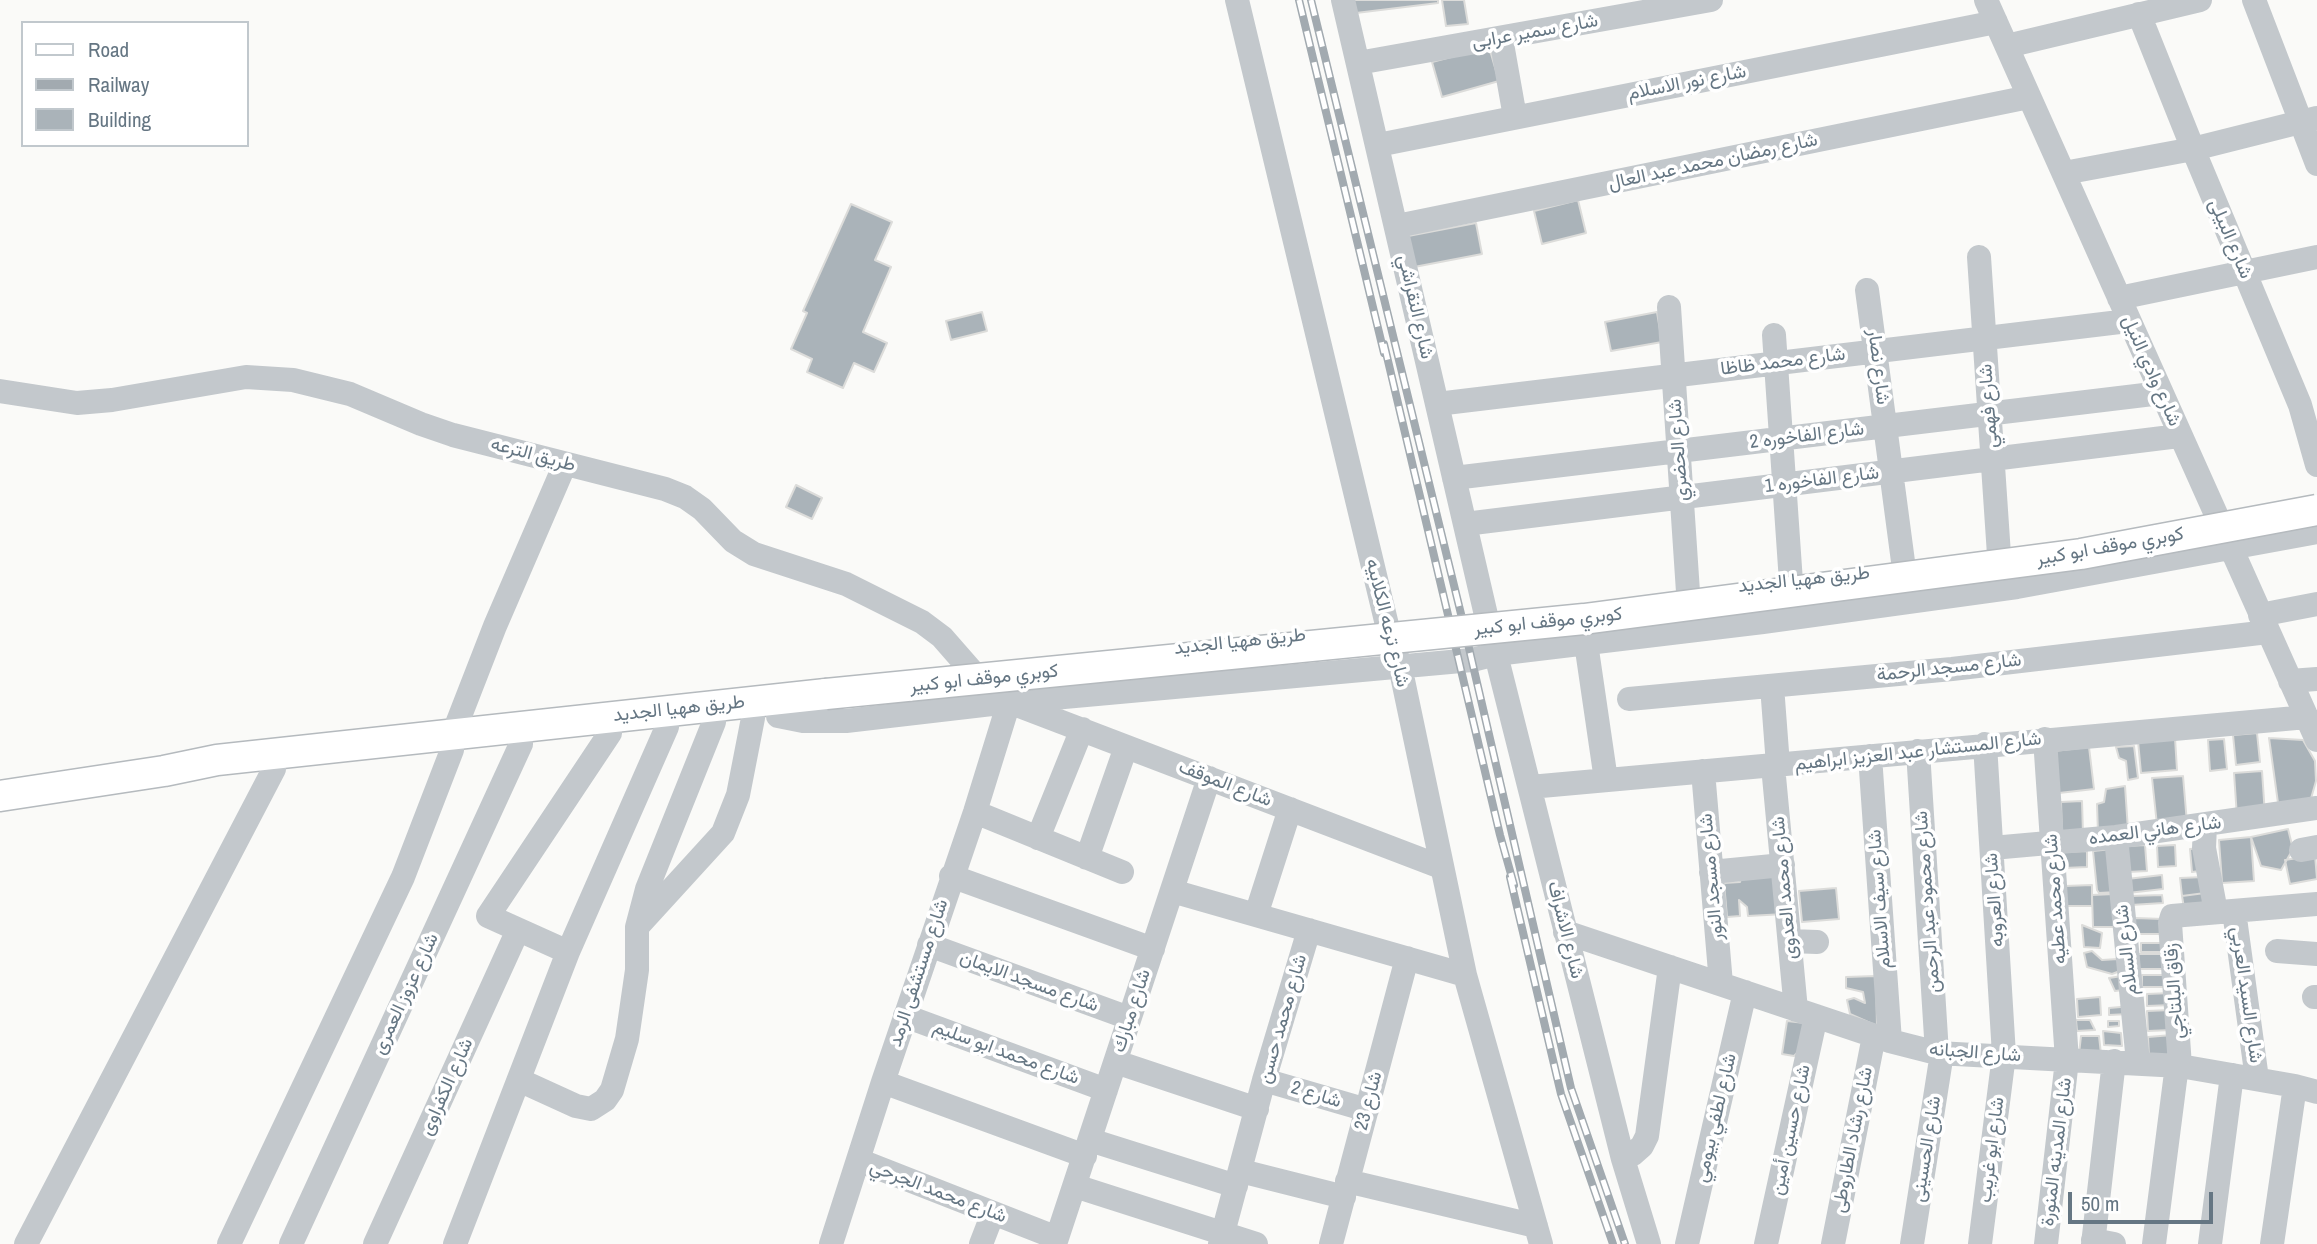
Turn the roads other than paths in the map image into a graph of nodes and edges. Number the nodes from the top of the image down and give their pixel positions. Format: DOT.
graph roads {
  1 [pos="1237,0"];
  2 [pos="1343,0"];
  3 [pos="1711,0"];
  4 [pos="2200,0"];
  5 [pos="2254,0"];
  6 [pos="1991,11"];
  7 [pos="2139,14"];
  8 [pos="1502,38"];
  9 [pos="2007,46"];
  10 [pos="1358,63"];
  11 [pos="2029,97"];
  12 [pos="1515,117"];
  13 [pos="2309,120"];
  14 [pos="1378,145"];
  15 [pos="2193,149"];
  16 [pos="2317,164"];
  17 [pos="2064,173"];
  18 [pos="1397,226"];
  19 [pos="1979,257"];
  20 [pos="2317,257"];
  21 [pos="2244,272"];
  22 [pos="1867,290"];
  23 [pos="1670,307"];
  24 [pos="2124,309"];
  25 [pos="1774,335"];
  26 [pos="1985,338"];
  27 [pos="1876,351"];
  28 [pos="1776,363"];
  29 [pos="1674,375"];
  30 [pos="0,391"];
  31 [pos="2161,393"];
  32 [pos="1437,404"];
  33 [pos="1990,414"];
  34 [pos="1885,426"];
  35 [pos="2179,436"];
  36 [pos="1781,439"];
  37 [pos="1679,451"];
  38 [pos="1993,459"];
  39 [pos="565,464"];
  40 [pos="2317,465"];
  41 [pos="1891,471"];
  42 [pos="1454,478"];
  43 [pos="1784,484"];
  44 [pos="1682,497"];
  45 [pos="2317,503"];
  46 [pos="2317,510"];
  47 [pos="2219,522"];
  48 [pos="1465,524"];
  49 [pos="2317,525"];
  50 [pos="2317,532"];
  51 [pos="2231,549"];
  52 [pos="1999,555"];
  53 [pos="1904,569"];
  54 [pos="1791,582"];
  55 [pos="1688,592"];
  56 [pos="2317,604"];
  57 [pos="1486,615"];
  58 [pos="2264,623"];
  59 [pos="1387,625"];
  60 [pos="1586,643"];
  61 [pos="1496,654"];
  62 [pos="967,666"];
  63 [pos="1400,666"];
  64 [pos="2317,678"];
  65 [pos="2290,681"];
  66 [pos="1772,686"];
  67 [pos="1629,699"];
  68 [pos="827,702"];
  69 [pos="1009,702"];
  70 [pos="769,711"];
  71 [pos="2307,717"];
  72 [pos="714,722"];
  73 [pos="667,727"];
  74 [pos="1082,729"];
  75 [pos="610,733"];
  76 [pos="2045,739"];
  77 [pos="2317,740"];
  78 [pos="453,742"];
  79 [pos="521,744"];
  80 [pos="1985,744"];
  81 [pos="1126,747"];
  82 [pos="1918,751"];
  83 [pos="1870,756"];
  84 [pos="1776,766"];
  85 [pos="274,769"];
  86 [pos="164,771"];
  87 [pos="1703,771"];
  88 [pos="1209,778"];
  89 [pos="1606,780"];
  90 [pos="1530,787"];
  91 [pos="0,796"];
  92 [pos="2317,808"];
  93 [pos="1290,809"];
  94 [pos="975,812"];
  95 [pos="2206,826"];
  96 [pos="1038,838"];
  97 [pos="2116,838"];
  98 [pos="2052,844"];
  99 [pos="1992,848"];
  100 [pos="1087,858"];
  101 [pos="1783,865"];
  102 [pos="1441,867"];
  103 [pos="1122,872"];
  104 [pos="1711,872"];
  105 [pos="951,876"];
  106 [pos="1172,891"];
  107 [pos="2317,904"];
  108 [pos="2225,911"];
  109 [pos="1256,915"];
  110 [pos="637,928"];
  111 [pos="518,930"];
  112 [pos="1309,930"];
  113 [pos="1565,932"];
  114 [pos="1790,941"];
  115 [pos="1817,942"];
  116 [pos="929,945"];
  117 [pos="1153,949"];
  118 [pos="2277,951"];
  119 [pos="568,953"];
  120 [pos="2317,954"];
  121 [pos="1407,958"];
  122 [pos="1670,967"];
  123 [pos="1465,975"];
  124 [pos="1721,984"];
  125 [pos="1745,992"];
  126 [pos="1806,1013"];
  127 [pos="905,1016"];
  128 [pos="1129,1018"];
  129 [pos="1882,1039"];
  130 [pos="1940,1053"];
  131 [pos="2004,1055"];
  132 [pos="2067,1060"];
  133 [pos="2126,1061"];
  134 [pos="1116,1062"];
  135 [pos="2178,1065"];
  136 [pos="2232,1075"];
  137 [pos="2257,1079"];
  138 [pos="519,1080"];
  139 [pos="1264,1080"];
  140 [pos="883,1083"];
  141 [pos="2306,1089"];
  142 [pos="1107,1090"];
  143 [pos="1257,1109"];
  144 [pos="1367,1110"];
  145 [pos="1088,1148"];
  146 [pos="1623,1159"];
  147 [pos="858,1160"];
  148 [pos="1239,1178"];
  149 [pos="1075,1186"];
  150 [pos="1345,1189"];
  151 [pos="993,1213"];
  152 [pos="1539,1235"];
  153 [pos="1221,1239"];
  154 [pos="1056,1241"];
  155 [pos="2100,1243"];
  156 [pos="26,1244"];
  157 [pos="229,1244"];
  158 [pos="291,1244"];
  159 [pos="375,1244"];
  160 [pos="455,1244"];
  161 [pos="831,1244"];
  162 [pos="981,1244"];
  163 [pos="1256,1244"];
  164 [pos="1331,1244"];
  165 [pos="1649,1244"];
  166 [pos="1687,1244"];
  167 [pos="1766,1244"];
  168 [pos="1833,1244"];
  169 [pos="1912,1244"];
  170 [pos="1980,1244"];
  171 [pos="2046,1244"];
  172 [pos="2154,1244"];
  173 [pos="2210,1244"];
  174 [pos="2273,1244"];
  1 -- 59 [label="street, شارع ترعه الكلابيه"];
  2 -- 10 [label="street, شارع النقراشي"];
  3 -- 8 [label="street, شارع سمير عرابى"];
  4 -- 7 [label="street"];
  5 -- 13 [label="street"];
  6 -- 9 [label="street, شارع وادي النيل"];
  6 -- 12 [label="street, شارع نور الاسلام"];
  7 -- 9 [label="street"];
  7 -- 15 [label="street, شارع البيلى"];
  8 -- 10 [label="street, شارع سمير عرابى"];
  8 -- 12 [label="street"];
  9 -- 11 [label="street, شارع وادي النيل"];
  10 -- 14 [label="street, شارع النقراشي"];
  11 -- 17 [label="street, شارع وادي النيل"];
  11 -- 18 [label="street, شارع رمضان محمد عبد العال"];
  12 -- 14 [label="street, شارع نور الاسلام"];
  13 -- 15 [label="street"];
  13 -- 16 [label="street"];
  14 -- 18 [label="street, شارع النقراشي"];
  15 -- 17 [label="street"];
  15 -- 21 [label="street, شارع البيلى"];
  17 -- 24 [label="street, شارع وادي النيل"];
  18 -- 32 [label="street, شارع النقراشي"];
  19 -- 26 [label="street, شارع فهمي"];
  20 -- 21 [label="street, شارع محمد ظاظا"];
  21 -- 24 [label="street, شارع محمد ظاظا"];
  21 -- 40 [label="street, شارع البيلى"];
  22 -- 27 [label="street, شارع نصار"];
  23 -- 29 [label="street, شارع الحضري"];
  24 -- 26 [label="street, شارع محمد ظاظا"];
  24 -- 31 [label="street, شارع وادي النيل"];
  25 -- 28 [label="street"];
  26 -- 27 [label="street, شارع محمد ظاظا"];
  26 -- 33 [label="street, شارع فهمي"];
  27 -- 28 [label="street, شارع محمد ظاظا"];
  27 -- 34 [label="street, شارع نصار"];
  28 -- 29 [label="street, شارع محمد ظاظا"];
  28 -- 36 [label="street"];
  29 -- 32 [label="street, شارع محمد ظاظا"];
  29 -- 37 [label="street, شارع الحضري"];
  30 -- 39 [label="street, طريق الترعه"];
  31 -- 33 [label="street, شارع الفاخوره 2"];
  31 -- 35 [label="street, شارع وادي النيل"];
  32 -- 42 [label="street, شارع النقراشي"];
  33 -- 34 [label="street, شارع الفاخوره 2"];
  33 -- 38 [label="street, شارع فهمي"];
  34 -- 36 [label="street, شارع الفاخوره 2"];
  34 -- 41 [label="street, شارع نصار"];
  35 -- 38 [label="street, شارع الفاخوره 1"];
  35 -- 47 [label="street, شارع وادي النيل"];
  36 -- 37 [label="street, شارع الفاخوره 2"];
  36 -- 43 [label="street"];
  37 -- 42 [label="street, شارع الفاخوره 2"];
  37 -- 44 [label="street, شارع الحضري"];
  38 -- 41 [label="street, شارع الفاخوره 1"];
  38 -- 52 [label="street, شارع فهمي"];
  39 -- 62 [label="street, طريق الترعه"];
  39 -- 78 [label="street"];
  41 -- 43 [label="street, شارع الفاخوره 1"];
  41 -- 53 [label="street, شارع نصار"];
  42 -- 48 [label="street, شارع النقراشي"];
  43 -- 44 [label="street, شارع الفاخوره 1"];
  43 -- 54 [label="street"];
  44 -- 48 [label="street, شارع الفاخوره 1"];
  44 -- 55 [label="street, شارع الحضري"];
  45 -- 47 [label="street, طريق ههيا الجديد"];
  46 -- 68 [label="main road, كوبري موقف ابو كبير, bridge"];
  47 -- 51 [label="street, شارع وادي النيل"];
  47 -- 52 [label="street, طريق ههيا الجديد"];
  48 -- 57 [label="street, شارع النقراشي"];
  49 -- 68 [label="main road, كوبري موقف ابو كبير"];
  50 -- 51 [label="street, طريق ههيا الجديد"];
  51 -- 58 [label="street, شارع وادي النيل"];
  51 -- 60 [label="street, طريق ههيا الجديد"];
  52 -- 53 [label="street, طريق ههيا الجديد"];
  53 -- 54 [label="street, طريق ههيا الجديد"];
  54 -- 55 [label="street, طريق ههيا الجديد"];
  55 -- 57 [label="street, طريق ههيا الجديد"];
  56 -- 58 [label="street, شارع مسجد الرحمة"];
  57 -- 59 [label="street, طريق ههيا الجديد"];
  57 -- 61 [label="street, شارع الاشراف"];
  58 -- 65 [label="street, شارع وادي النيل"];
  58 -- 66 [label="street, شارع مسجد الرحمة"];
  59 -- 62 [label="street, طريق ههيا الجديد"];
  59 -- 63 [label="street, شارع ترعه الكلابيه"];
  60 -- 61 [label="street, طريق ههيا الجديد"];
  60 -- 89 [label="street"];
  61 -- 63 [label="street, طريق ههيا الجديد"];
  61 -- 90 [label="street, شارع الاشراف"];
  62 -- 69 [label="street, طريق الترعه"];
  62 -- 70 [label="street, طريق ههيا الجديد"];
  63 -- 69 [label="street, طريق ههيا الجديد"];
  63 -- 102 [label="street, شارع ترعه الكلابيه"];
  64 -- 65 [label="street"];
  65 -- 71 [label="street, شارع وادي النيل"];
  66 -- 67 [label="street, شارع مسجد الرحمة"];
  66 -- 84 [label="street, شارع محمد العدوى"];
  68 -- 70 [label="main road, كوبري موقف ابو كبير"];
  69 -- 70 [label="street, طريق ههيا الجديد"];
  69 -- 74 [label="street, شارع الموقف"];
  69 -- 94 [label="street, شارع مستشفى الرمد"];
  70 -- 72 [label="main road, طريق ههيا الجديد"];
  70 -- 78 [label="main road, طريق ههيا الجديد"];
  70 -- 110 [label="street"];
  71 -- 76 [label="street, شارع المستشار عبد العزيز ابراهيم"];
  71 -- 77 [label="street, شارع وادي النيل"];
  72 -- 73 [label="main road, طريق ههيا الجديد"];
  72 -- 110 [label="street"];
  73 -- 75 [label="main road, طريق ههيا الجديد"];
  73 -- 119 [label="street"];
  74 -- 81 [label="street, شارع الموقف"];
  74 -- 96 [label="street"];
  75 -- 79 [label="main road, طريق ههيا الجديد"];
  75 -- 111 [label="street"];
  76 -- 80 [label="street, شارع المستشار عبد العزيز ابراهيم"];
  76 -- 98 [label="street, شارع محمد عطيه"];
  78 -- 79 [label="main road, طريق ههيا الجديد"];
  78 -- 85 [label="main road, طريق ههيا الجديد"];
  78 -- 86 [label="main road, طريق ههيا الجديد"];
  78 -- 157 [label="street"];
  79 -- 158 [label="street, شارع عزوز العمرى"];
  80 -- 82 [label="street, شارع المستشار عبد العزيز ابراهيم"];
  80 -- 99 [label="street, شارع العروبه"];
  81 -- 88 [label="street, شارع الموقف"];
  81 -- 100 [label="street"];
  82 -- 83 [label="street, شارع المستشار عبد العزيز ابراهيم"];
  82 -- 130 [label="street, شارع محمود عبد الرحمن"];
  83 -- 84 [label="street, شارع المستشار عبد العزيز ابراهيم"];
  83 -- 129 [label="street, شارع سيف الاسلام"];
  84 -- 87 [label="street, شارع المستشار عبد العزيز ابراهيم"];
  84 -- 101 [label="street, شارع محمد العدوى"];
  85 -- 86 [label="main road, طريق ههيا الجديد"];
  85 -- 156 [label="street"];
  86 -- 91 [label="main road, طريق ههيا الجديد"];
  87 -- 89 [label="street, شارع المستشار عبد العزيز ابراهيم"];
  87 -- 104 [label="street, شارع مسجد النور"];
  88 -- 93 [label="street, شارع الموقف"];
  88 -- 106 [label="street, شارع مبارك"];
  89 -- 90 [label="street, شارع المستشار عبد العزيز ابراهيم"];
  90 -- 113 [label="street, شارع الاشراف"];
  92 -- 95 [label="street, شارع هاني العمده"];
  93 -- 102 [label="street, شارع الموقف"];
  93 -- 109 [label="street"];
  94 -- 96 [label="street"];
  94 -- 105 [label="street, شارع مستشفى الرمد"];
  95 -- 97 [label="street, شارع هاني العمده"];
  95 -- 108 [label="street, شارع السيد العربي"];
  96 -- 100 [label="street"];
  97 -- 98 [label="street, شارع هاني العمده"];
  97 -- 133 [label="street, شارع السلام"];
  98 -- 99 [label="street, شارع هاني العمده"];
  98 -- 132 [label="street, شارع محمد عطيه"];
  99 -- 131 [label="street, شارع العروبه"];
  100 -- 103 [label="street"];
  101 -- 104 [label="street"];
  101 -- 114 [label="street, شارع محمد العدوى"];
  102 -- 123 [label="street, شارع ترعه الكلابيه"];
  104 -- 124 [label="street, شارع مسجد النور"];
  105 -- 116 [label="street, شارع مستشفى الرمد"];
  105 -- 117 [label="street"];
  106 -- 109 [label="street"];
  106 -- 117 [label="street, شارع مبارك"];
  107 -- 108 [label="street"];
  108 -- 135 [label="street, زقاق البلتاجي"];
  108 -- 137 [label="street, شارع السيد العربي"];
  109 -- 112 [label="street"];
  110 -- 138 [label="street"];
  111 -- 119 [label="street"];
  111 -- 159 [label="street, شارع الكفراوى"];
  112 -- 121 [label="street"];
  112 -- 139 [label="street, شارع محمد حسن"];
  113 -- 122 [label="street, شارع الجبانه"];
  113 -- 146 [label="street, شارع الاشراف"];
  114 -- 115 [label="street"];
  114 -- 126 [label="street, شارع محمد العدوى"];
  116 -- 127 [label="street, شارع مستشفى الرمد"];
  116 -- 128 [label="street, شارع مسجد الايمان"];
  117 -- 128 [label="street, شارع مبارك"];
  118 -- 120 [label="street"];
  119 -- 138 [label="street"];
  121 -- 123 [label="street"];
  121 -- 144 [label="street, شارع 23"];
  122 -- 124 [label="street, شارع الجبانه"];
  122 -- 146 [label="street"];
  123 -- 152 [label="street, شارع ترعه الكلابيه"];
  124 -- 125 [label="street, شارع الجبانه"];
  125 -- 126 [label="street, شارع الجبانه"];
  125 -- 166 [label="street, شارع لطفي بيومي"];
  126 -- 129 [label="street, شارع الجبانه"];
  126 -- 167 [label="street, شارع حسين أمين"];
  127 -- 140 [label="street, شارع مستشفى الرمد"];
  127 -- 142 [label="street, شارع محمد ابو سليم"];
  128 -- 134 [label="street, شارع مبارك"];
  129 -- 130 [label="street, شارع الجبانه"];
  129 -- 168 [label="street, شارع رشاد الطاروطى"];
  130 -- 131 [label="street, شارع الجبانه"];
  130 -- 169 [label="street, شارع الحسينى"];
  131 -- 132 [label="street, شارع الجبانه"];
  131 -- 170 [label="street, شارع ابو غريب"];
  132 -- 133 [label="street, شارع الجبانه"];
  132 -- 171 [label="street, شارع المدينه المنورة"];
  133 -- 135 [label="street, شارع الجبانه"];
  133 -- 155 [label="street, شارع السلام"];
  134 -- 142 [label="street, شارع مبارك"];
  134 -- 143 [label="street, شارع محمد حسن"];
  135 -- 136 [label="street, شارع الجبانه"];
  135 -- 172 [label="street, زقاق البلتاجي"];
  136 -- 137 [label="street, شارع الجبانه"];
  136 -- 173 [label="street"];
  137 -- 141 [label="street, شارع الجبانه"];
  138 -- 160 [label="street"];
  139 -- 143 [label="street, شارع محمد حسن"];
  139 -- 144 [label="street, شارع 2"];
  140 -- 145 [label="street"];
  140 -- 147 [label="street, شارع مستشفى الرمد"];
  141 -- 174 [label="street"];
  142 -- 145 [label="street, شارع مبارك"];
  143 -- 148 [label="street, شارع محمد حسن"];
  144 -- 150 [label="street, شارع 23"];
  145 -- 148 [label="street"];
  145 -- 149 [label="street, شارع مبارك"];
  146 -- 165 [label="street, شارع الاشراف"];
  147 -- 151 [label="street, شارع محمد الجرحي"];
  147 -- 161 [label="street, شارع مستشفى الرمد"];
  148 -- 150 [label="street"];
  148 -- 153 [label="street, شارع محمد حسن"];
  149 -- 153 [label="street"];
  149 -- 154 [label="street, شارع مبارك"];
  150 -- 152 [label="street"];
  150 -- 164 [label="street, شارع 23"];
  151 -- 154 [label="street, شارع محمد الجرحي"];
  151 -- 162 [label="street"];
  153 -- 163 [label="street"];
}
